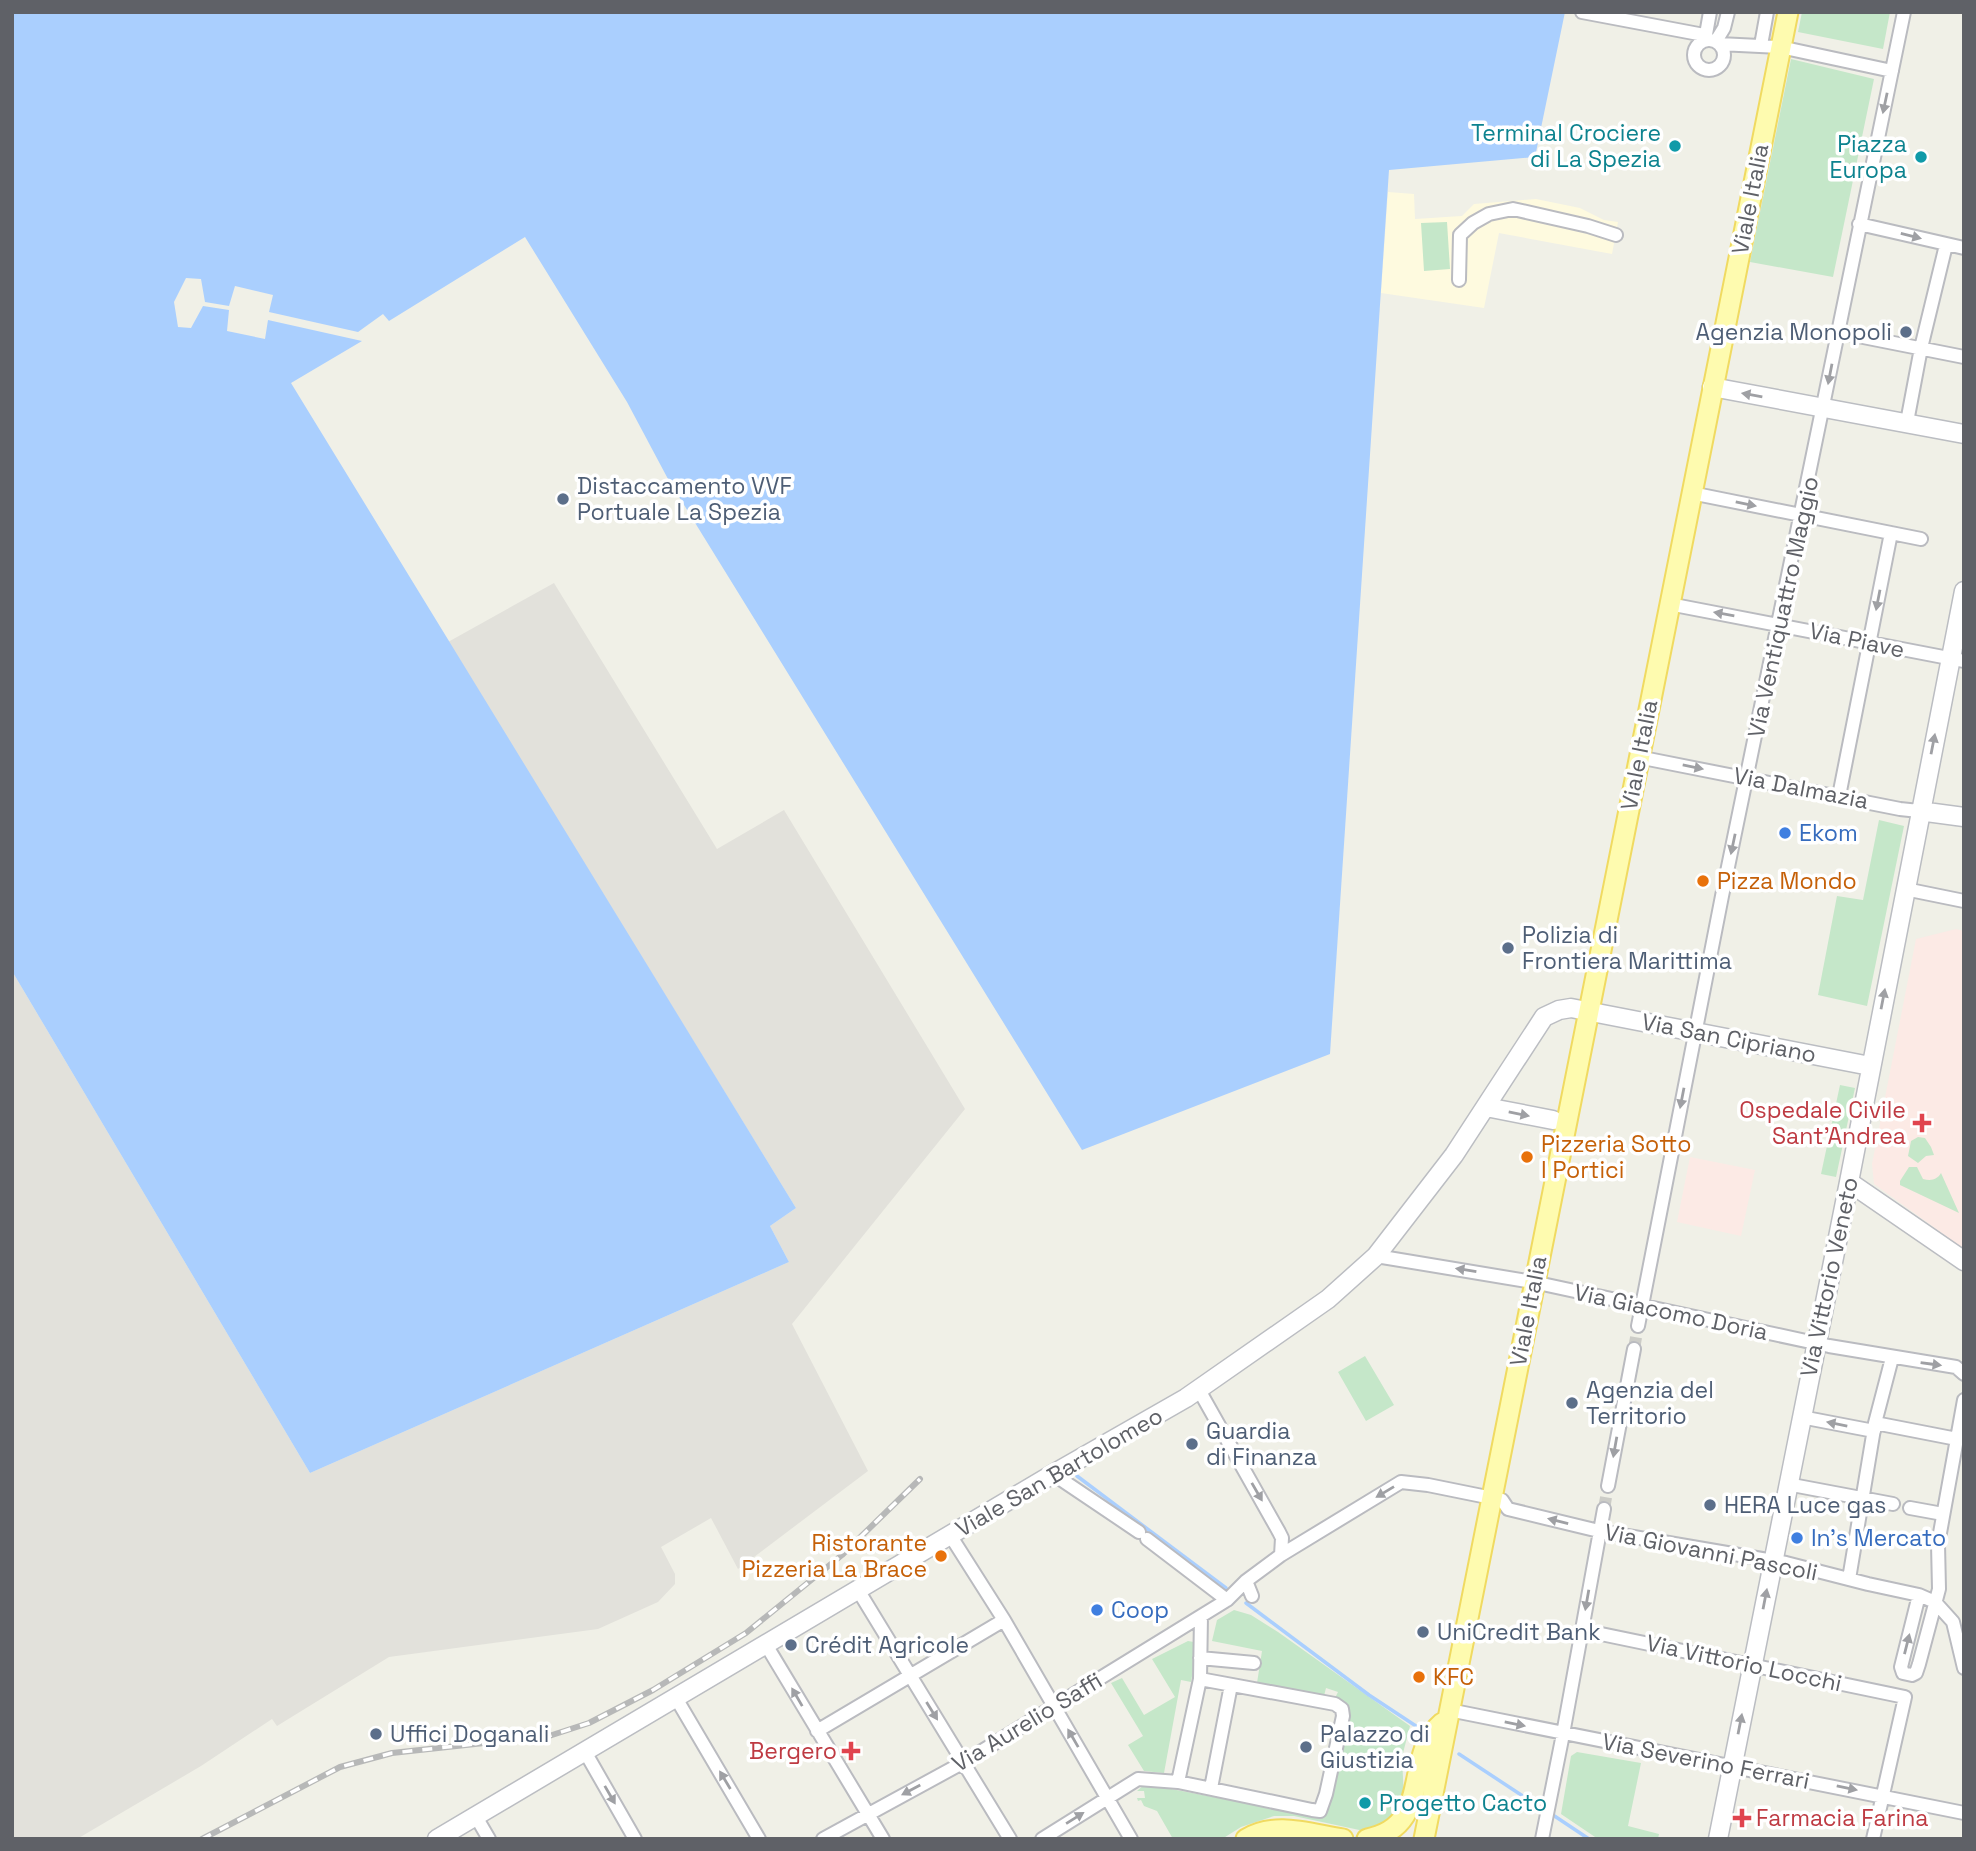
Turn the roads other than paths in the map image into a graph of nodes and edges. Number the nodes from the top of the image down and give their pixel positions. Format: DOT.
graph roads {
  1 [pos="1582,12"];
  2 [pos="1710,12"];
  3 [pos="1728,12"];
  4 [pos="1767,12"];
  5 [pos="1787,12"];
  6 [pos="1904,12"];
  7 [pos="1711,40"];
  8 [pos="1761,44"];
  9 [pos="1780,47"];
  10 [pos="1892,71"];
  11 [pos="1503,211"];
  12 [pos="1544,216"];
  13 [pos="1517,220"];
  14 [pos="1859,225"];
  15 [pos="1542,230"];
  16 [pos="1616,235"];
  17 [pos="1946,245"];
  18 [pos="1964,248"];
  19 [pos="1459,280"];
  20 [pos="1838,332"];
  21 [pos="1921,348"];
  22 [pos="1964,357"];
  23 [pos="1712,387"];
  24 [pos="1823,408"];
  25 [pos="1907,422"];
  26 [pos="1964,434"];
  27 [pos="1691,493"];
  28 [pos="1802,515"];
  29 [pos="1891,533"];
  30 [pos="1921,539"];
  31 [pos="1964,591"];
  32 [pos="1669,604"];
  33 [pos="1779,624"];
  34 [pos="1870,643"];
  35 [pos="1957,660"];
  36 [pos="1638,757"];
  37 [pos="1748,778"];
  38 [pos="1839,796"];
  39 [pos="1919,811"];
  40 [pos="1964,817"];
  41 [pos="1905,889"];
  42 [pos="1964,901"];
  43 [pos="1588,1011"];
  44 [pos="1695,1031"];
  45 [pos="1870,1066"];
  46 [pos="1486,1107"];
  47 [pos="1553,1120"];
  48 [pos="1849,1182"];
  49 [pos="1376,1255"];
  50 [pos="1964,1261"];
  51 [pos="1534,1282"];
  52 [pos="1642,1305"];
  53 [pos="1638,1326"];
  54 [pos="1816,1343"];
  55 [pos="1632,1355"];
  56 [pos="1892,1358"];
  57 [pos="1964,1374"];
  58 [pos="1199,1390"];
  59 [pos="1964,1400"];
  60 [pos="1801,1417"];
  61 [pos="1874,1427"];
  62 [pos="1956,1439"];
  63 [pos="1053,1474"];
  64 [pos="1787,1484"];
  65 [pos="1608,1486"];
  66 [pos="1490,1498"];
  67 [pos="1862,1498"];
  68 [pos="1893,1504"];
  69 [pos="1910,1508"];
  70 [pos="1604,1509"];
  71 [pos="1943,1514"];
  72 [pos="1600,1531"];
  73 [pos="950,1535"];
  74 [pos="1281,1555"];
  75 [pos="1773,1560"];
  76 [pos="1849,1579"];
  77 [pos="1246,1581"];
  78 [pos="858,1590"];
  79 [pos="1919,1595"];
  80 [pos="1252,1596"];
  81 [pos="1227,1600"];
  82 [pos="1935,1602"];
  83 [pos="1201,1616"];
  84 [pos="1004,1620"];
  85 [pos="1582,1630"];
  86 [pos="765,1643"];
  87 [pos="1200,1658"];
  88 [pos="1254,1663"];
  89 [pos="1752,1666"];
  90 [pos="1964,1668"];
  91 [pos="910,1676"];
  92 [pos="1200,1679"];
  93 [pos="1231,1685"];
  94 [pos="676,1698"];
  95 [pos="1055,1706"];
  96 [pos="1447,1715"];
  97 [pos="817,1731"];
  98 [pos="1563,1734"];
  99 [pos="584,1750"];
  100 [pos="964,1762"];
  101 [pos="1732,1765"];
  102 [pos="1178,1782"];
  103 [pos="1211,1788"];
  104 [pos="1882,1796"];
  105 [pos="1107,1797"];
  106 [pos="867,1813"];
  107 [pos="1964,1813"];
  108 [pos="475,1815"];
  109 [pos="436,1839"];
  110 [pos="489,1839"];
  111 [pos="635,1839"];
  112 [pos="760,1839"];
  113 [pos="823,1839"];
  114 [pos="883,1839"];
  115 [pos="1010,1839"];
  116 [pos="1042,1839"];
  117 [pos="1131,1839"];
  118 [pos="1246,1839"];
  119 [pos="1343,1839"];
  120 [pos="1367,1839"];
  121 [pos="1424,1839"];
  122 [pos="1542,1839"];
  123 [pos="1718,1839"];
  124 [pos="1873,1839"];
  1 -- 7 [label="street"];
  2 -- 7 [label="street"];
  3 -- 7 [label="street"];
  4 -- 8 [label="street"];
  5 -- 9 [label="main road, Viale Italia"];
  6 -- 10 [label="street, Via Ventiquattro Maggio"];
  7 -- 8 [label="street"];
  8 -- 9 [label="street"];
  9 -- 10 [label="street"];
  9 -- 23 [label="main road, Viale Italia"];
  10 -- 14 [label="street, Via Ventiquattro Maggio, one-way"];
  11 -- 12 [label="street"];
  11 -- 13 [label="street"];
  11 -- 19 [label="street"];
  12 -- 15 [label="street"];
  12 -- 16 [label="street"];
  14 -- 17 [label="street, one-way"];
  14 -- 20 [label="street, Via Ventiquattro Maggio"];
  17 -- 18 [label="street"];
  17 -- 21 [label="street"];
  20 -- 21 [label="street"];
  20 -- 24 [label="street, Via Ventiquattro Maggio, one-way"];
  21 -- 22 [label="street"];
  21 -- 25 [label="street"];
  24 -- 23 [label="street, one-way"];
  23 -- 27 [label="main road, Viale Italia"];
  24 -- 25 [label="street"];
  24 -- 28 [label="street, Via Ventiquattro Maggio"];
  25 -- 26 [label="street"];
  27 -- 28 [label="street, one-way"];
  27 -- 32 [label="main road, Viale Italia"];
  28 -- 29 [label="street"];
  28 -- 33 [label="street, Via Ventiquattro Maggio"];
  29 -- 30 [label="street"];
  29 -- 34 [label="street, one-way"];
  31 -- 35 [label="street, Via Vittorio Veneto"];
  33 -- 32 [label="street, Via Piave, one-way"];
  32 -- 36 [label="main road, Viale Italia"];
  33 -- 34 [label="street, Via Piave"];
  33 -- 37 [label="street, Via Ventiquattro Maggio"];
  34 -- 35 [label="street, Via Piave"];
  34 -- 38 [label="street"];
  39 -- 35 [label="street, Via Vittorio Veneto, one-way"];
  36 -- 37 [label="street, Via Dalmazia, one-way"];
  36 -- 43 [label="main road, Viale Italia"];
  37 -- 38 [label="street, Via Dalmazia"];
  37 -- 44 [label="street, Via Ventiquattro Maggio, one-way"];
  38 -- 39 [label="street, Via Dalmazia"];
  39 -- 40 [label="street, Via Dalmazia"];
  39 -- 41 [label="street, Via Vittorio Veneto"];
  41 -- 42 [label="street"];
  45 -- 41 [label="street, Via Vittorio Veneto, one-way"];
  43 -- 44 [label="street, Via San Cipriano"];
  43 -- 46 [label="street, Viale San Bartolomeo"];
  43 -- 51 [label="main road, Viale Italia"];
  44 -- 45 [label="street, Via San Cipriano"];
  44 -- 52 [label="street, Via Ventiquattro Maggio, one-way"];
  45 -- 48 [label="street, Via Vittorio Veneto"];
  46 -- 47 [label="street, one-way"];
  46 -- 49 [label="street, Viale San Bartolomeo"];
  48 -- 50 [label="street"];
  48 -- 54 [label="street, Via Vittorio Veneto"];
  51 -- 49 [label="street, Via Giacomo Doria, one-way"];
  49 -- 58 [label="street, Viale San Bartolomeo"];
  51 -- 52 [label="street, Via Giacomo Doria"];
  51 -- 66 [label="main road, Viale Italia"];
  52 -- 53 [label="street, Via Ventiquattro Maggio"];
  52 -- 54 [label="street, Via Giacomo Doria"];
  54 -- 56 [label="street, Via Giacomo Doria"];
  54 -- 60 [label="street, Via Vittorio Veneto"];
  55 -- 65 [label="street, one-way"];
  56 -- 57 [label="street, Via Giacomo Doria, one-way"];
  56 -- 61 [label="street"];
  58 -- 63 [label="street, Viale San Bartolomeo"];
  58 -- 74 [label="street, one-way"];
  59 -- 62 [label="street"];
  61 -- 60 [label="street, one-way"];
  60 -- 64 [label="street, Via Vittorio Veneto"];
  61 -- 62 [label="street"];
  61 -- 67 [label="street"];
  62 -- 71 [label="street"];
  63 -- 73 [label="street, Viale San Bartolomeo"];
  63 -- 81 [label="street"];
  64 -- 67 [label="street"];
  64 -- 75 [label="street, Via Vittorio Veneto"];
  72 -- 66 [label="street, Via Giovanni Pascoli, one-way"];
  66 -- 74 [label="street, one-way"];
  66 -- 96 [label="main road, Viale Italia"];
  67 -- 68 [label="street"];
  67 -- 76 [label="street"];
  69 -- 71 [label="street"];
  70 -- 72 [label="street"];
  71 -- 82 [label="street"];
  72 -- 75 [label="street, Via Giovanni Pascoli"];
  72 -- 85 [label="street, one-way"];
  73 -- 78 [label="street, Viale San Bartolomeo"];
  73 -- 84 [label="street"];
  74 -- 77 [label="street"];
  75 -- 76 [label="street, Via Giovanni Pascoli"];
  89 -- 75 [label="street, Via Vittorio Veneto, one-way"];
  76 -- 79 [label="street, Via Giovanni Pascoli"];
  77 -- 80 [label="street"];
  77 -- 81 [label="street"];
  78 -- 86 [label="street, Viale San Bartolomeo"];
  78 -- 91 [label="street"];
  79 -- 82 [label="street, Via Giovanni Pascoli"];
  82 -- 79 [label="street, one-way"];
  81 -- 83 [label="street, Via Aurelio Saffi"];
  82 -- 90 [label="street"];
  83 -- 87 [label="street"];
  83 -- 95 [label="street, Via Aurelio Saffi"];
  84 -- 91 [label="street"];
  84 -- 95 [label="street"];
  85 -- 89 [label="street, Via Vittorio Locchi"];
  85 -- 98 [label="street"];
  86 -- 94 [label="street, Viale San Bartolomeo"];
  97 -- 86 [label="street, one-way"];
  87 -- 88 [label="street"];
  87 -- 92 [label="street"];
  101 -- 89 [label="street, Via Vittorio Veneto, one-way"];
  89 -- 104 [label="street, Via Vittorio Locchi"];
  91 -- 97 [label="street"];
  91 -- 100 [label="street, one-way"];
  92 -- 93 [label="street"];
  92 -- 102 [label="street"];
  93 -- 103 [label="street"];
  93 -- 103 [label="street"];
  94 -- 99 [label="street, Viale San Bartolomeo"];
  112 -- 94 [label="street, one-way"];
  95 -- 100 [label="street, Via Aurelio Saffi"];
  105 -- 95 [label="street, one-way"];
  96 -- 98 [label="street, Via Severino Ferrari, one-way"];
  96 -- 120 [label="main road"];
  96 -- 121 [label="main road, Viale Italia"];
  97 -- 106 [label="street"];
  98 -- 101 [label="street, Via Severino Ferrari"];
  98 -- 122 [label="street"];
  99 -- 108 [label="street, Viale San Bartolomeo"];
  99 -- 111 [label="street, one-way"];
  100 -- 106 [label="street, Via Aurelio Saffi, one-way"];
  100 -- 115 [label="street"];
  101 -- 104 [label="street, Via Severino Ferrari, one-way"];
  101 -- 123 [label="street, Via Vittorio Veneto"];
  102 -- 103 [label="street"];
  102 -- 105 [label="street"];
  104 -- 107 [label="street, Via Severino Ferrari"];
  104 -- 124 [label="street"];
  116 -- 105 [label="street, one-way"];
  105 -- 117 [label="street"];
  106 -- 113 [label="street, Via Aurelio Saffi"];
  106 -- 114 [label="street"];
  108 -- 109 [label="street, Viale San Bartolomeo"];
  108 -- 110 [label="street"];
  118 -- 119 [label="main road"];
}
